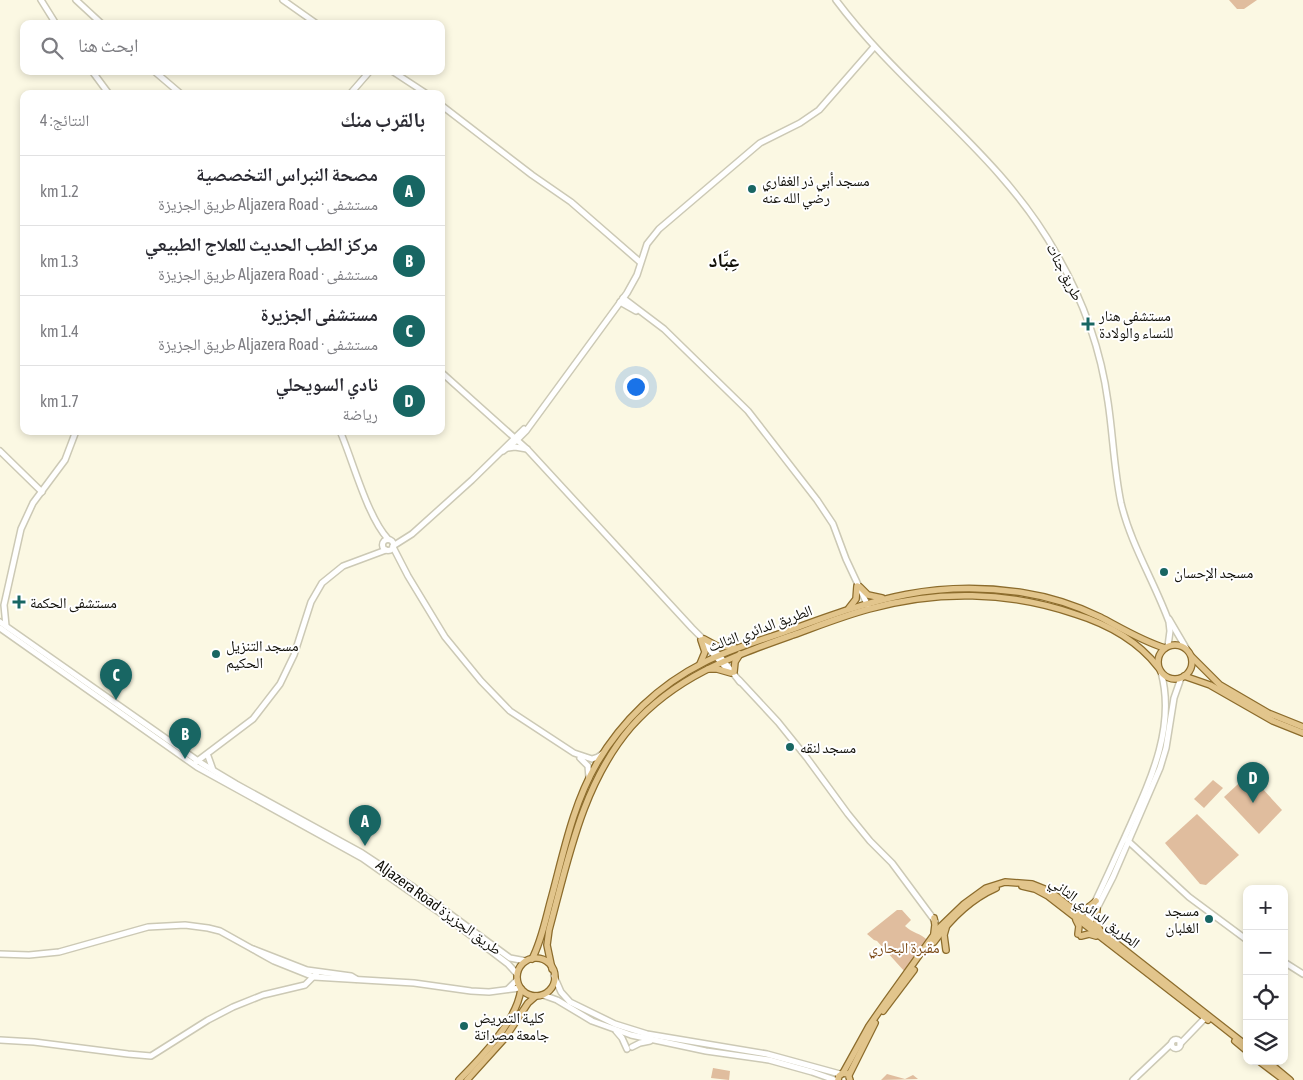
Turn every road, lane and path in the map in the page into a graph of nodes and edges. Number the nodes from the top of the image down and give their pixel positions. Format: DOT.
graph roads {
  1 [pos="41,0"];
  2 [pos="76,0"];
  3 [pos="283,0"];
  4 [pos="836,0"];
  5 [pos="54,20"];
  6 [pos="98,20"];
  7 [pos="311,20"];
  8 [pos="865,36"];
  9 [pos="873,46"];
  10 [pos="867,53"];
  11 [pos="881,53"];
  12 [pos="95,75"];
  13 [pos="159,75"];
  14 [pos="367,75"];
  15 [pos="398,75"];
  16 [pos="106,90"];
  17 [pos="176,90"];
  18 [pos="353,90"];
  19 [pos="421,90"];
  20 [pos="445,108"];
  21 [pos="640,262"];
  22 [pos="627,293"];
  23 [pos="621,300"];
  24 [pos="629,305"];
  25 [pos="613,311"];
  26 [pos="445,376"];
  27 [pos="506,429"];
  28 [pos="526,429"];
  29 [pos="74,435"];
  30 [pos="342,435"];
  31 [pos="516,439"];
  32 [pos="526,448"];
  33 [pos="505,449"];
  34 [pos="0,450"];
  35 [pos="42,492"];
  36 [pos="382,532"];
  37 [pos="412,534"];
  38 [pos="389,539"];
  39 [pos="382,543"];
  40 [pos="393,547"];
  41 [pos="387,550"];
  42 [pos="369,555"];
  43 [pos="398,559"];
  44 [pos="858,584"];
  45 [pos="889,598"];
  46 [pos="866,606"];
  47 [pos="2,607"];
  48 [pos="848,609"];
  49 [pos="1165,612"];
  50 [pos="0,622"];
  51 [pos="3,627"];
  52 [pos="702,640"];
  53 [pos="1166,647"];
  54 [pos="1186,648"];
  55 [pos="739,650"];
  56 [pos="1192,657"];
  57 [pos="719,659"];
  58 [pos="702,667"];
  59 [pos="1160,669"];
  60 [pos="732,673"];
  61 [pos="1183,677"];
  62 [pos="1303,727"];
  63 [pos="1303,733"];
  64 [pos="604,752"];
  65 [pos="574,753"];
  66 [pos="190,755"];
  67 [pos="207,755"];
  68 [pos="197,764"];
  69 [pos="214,771"];
  70 [pos="589,779"];
  71 [pos="1126,840"];
  72 [pos="1096,901"];
  73 [pos="1071,908"];
  74 [pos="1097,909"];
  75 [pos="1073,916"];
  76 [pos="934,918"];
  77 [pos="946,923"];
  78 [pos="1087,923"];
  79 [pos="939,931"];
  80 [pos="1103,936"];
  81 [pos="1243,937"];
  82 [pos="932,938"];
  83 [pos="930,947"];
  84 [pos="0,954"];
  85 [pos="529,960"];
  86 [pos="1288,965"];
  87 [pos="553,972"];
  88 [pos="1303,974"];
  89 [pos="316,975"];
  90 [pos="517,977"];
  91 [pos="520,988"];
  92 [pos="507,990"];
  93 [pos="540,995"];
  94 [pos="1206,1016"];
  95 [pos="616,1030"];
  96 [pos="0,1040"];
  97 [pos="656,1041"];
  98 [pos="1243,1043"];
  99 [pos="1243,1048"];
  100 [pos="1265,1065"];
  101 [pos="1272,1065"];
  102 [pos="845,1077"];
  103 [pos="459,1080"];
  104 [pos="467,1080"];
  105 [pos="1133,1080"];
  106 [pos="1284,1080"];
  107 [pos="1290,1080"];
  1 -- 5 [label="street"];
  2 -- 6 [label="street"];
  3 -- 7 [label="street"];
  4 -- 8 [label="street, طريق جنات"];
  8 -- 9 [label="street, طريق جنات"];
  8 -- 10 [label="street"];
  9 -- 10 [label="street"];
  9 -- 11 [label="street, طريق جنات"];
  10 -- 11 [label="street"];
  10 -- 21 [label="street"];
  11 -- 49 [label="street, طريق جنات"];
  12 -- 16 [label="street"];
  13 -- 17 [label="street"];
  14 -- 18 [label="street"];
  15 -- 19 [label="street"];
  20 -- 21 [label="street"];
  21 -- 22 [label="street"];
  22 -- 23 [label="street"];
  22 -- 24 [label="street"];
  23 -- 24 [label="street"];
  23 -- 25 [label="street"];
  24 -- 25 [label="street"];
  24 -- 44 [label="street"];
  25 -- 28 [label="street"];
  26 -- 27 [label="street"];
  27 -- 28 [label="street"];
  27 -- 31 [label="street"];
  27 -- 33 [label="street"];
  28 -- 31 [label="street"];
  28 -- 32 [label="street"];
  29 -- 35 [label="street"];
  30 -- 36 [label="street"];
  31 -- 32 [label="street"];
  31 -- 33 [label="street"];
  32 -- 33 [label="street"];
  32 -- 52 [label="street"];
  33 -- 37 [label="street"];
  34 -- 35 [label="street"];
  35 -- 47 [label="street"];
  36 -- 38 [label="street"];
  36 -- 39 [label="street"];
  37 -- 38 [label="street"];
  37 -- 40 [label="street"];
  38 -- 39 [label="street"];
  38 -- 40 [label="street"];
  39 -- 41 [label="street"];
  39 -- 42 [label="street"];
  40 -- 41 [label="street"];
  40 -- 43 [label="street"];
  41 -- 42 [label="street"];
  41 -- 43 [label="street"];
  42 -- 67 [label="street"];
  43 -- 65 [label="street"];
  44 -- 45 [label="main road"];
  44 -- 46 [label="street"];
  44 -- 48 [label="main road"];
  45 -- 46 [label="main road, الطريق الدائري الثالث"];
  45 -- 53 [label="main road, الطريق الدائري الثالث"];
  46 -- 48 [label="main road, الطريق الدائري الثالث"];
  46 -- 55 [label="main road, الطريق الدائري الثالث"];
  46 -- 59 [label="main road, الطريق الدائري الثالث"];
  47 -- 51 [label="street"];
  48 -- 55 [label="main road, الطريق الدائري الثالث"];
  49 -- 53 [label="street"];
  49 -- 54 [label="street"];
  50 -- 51 [label="street, Aljazera Road طريق الجزيزة"];
  51 -- 66 [label="street, Aljazera Road طريق الجزيزة"];
  51 -- 68 [label="street, Aljazera Road طريق الجزيزة"];
  52 -- 55 [label="main road"];
  52 -- 57 [label="street"];
  52 -- 58 [label="main road"];
  53 -- 54 [label="main road"];
  53 -- 59 [label="main road"];
  54 -- 56 [label="main road"];
  55 -- 57 [label="main road, الطريق الدائري الثالث"];
  55 -- 60 [label="main road"];
  56 -- 61 [label="main road"];
  56 -- 62 [label="main road"];
  57 -- 58 [label="main road, الطريق الدائري الثالث"];
  57 -- 60 [label="street"];
  58 -- 60 [label="main road"];
  58 -- 64 [label="main road, الطريق الدائري الثالث"];
  58 -- 87 [label="main road, الطريق الدائري الثالث"];
  59 -- 61 [label="main road"];
  59 -- 71 [label="street"];
  60 -- 76 [label="street"];
  61 -- 63 [label="main road"];
  61 -- 71 [label="street"];
  64 -- 65 [label="street"];
  64 -- 70 [label="main road, الطريق الدائري الثالث"];
  65 -- 70 [label="street"];
  66 -- 67 [label="street"];
  66 -- 68 [label="street, Aljazera Road طريق الجزيزة"];
  67 -- 68 [label="street"];
  67 -- 69 [label="street"];
  68 -- 69 [label="street, Aljazera Road طريق الجزيزة"];
  68 -- 90 [label="street, Aljazera Road طريق الجزيزة"];
  69 -- 85 [label="street, Aljazera Road طريق الجزيزة"];
  70 -- 85 [label="main road, الطريق الدائري الثالث"];
  71 -- 72 [label="street"];
  71 -- 74 [label="street"];
  71 -- 81 [label="street"];
  72 -- 73 [label="main road"];
  72 -- 78 [label="street"];
  73 -- 77 [label="main road, الطريق الدائري الثاني"];
  73 -- 78 [label="main road, الطريق الدائري الثاني"];
  74 -- 78 [label="street"];
  74 -- 80 [label="main road"];
  75 -- 77 [label="main road, الطريق الدائري الثاني"];
  75 -- 78 [label="main road, الطريق الدائري الثاني"];
  75 -- 80 [label="main road"];
  76 -- 77 [label="main road"];
  76 -- 79 [label="street"];
  76 -- 82 [label="main road"];
  77 -- 79 [label="main road, الطريق الدائري الثاني"];
  77 -- 83 [label="main road"];
  78 -- 80 [label="main road, الطريق الدائري الثاني"];
  79 -- 82 [label="main road, الطريق الدائري الثاني"];
  79 -- 83 [label="main road, الطريق الدائري الثاني"];
  80 -- 94 [label="main road, الطريق الدائري الثاني"];
  82 -- 102 [label="main road, الطريق الدائري الثاني"];
  83 -- 102 [label="main road, الطريق الدائري الثاني"];
  84 -- 89 [label="street"];
  85 -- 87 [label="main road"];
  85 -- 90 [label="main road"];
  86 -- 88 [label="street"];
  87 -- 93 [label="main road"];
  87 -- 102 [label="street"];
  89 -- 92 [label="street"];
  89 -- 96 [label="street"];
  90 -- 91 [label="main road"];
  90 -- 92 [label="street"];
  91 -- 92 [label="street"];
  91 -- 93 [label="main road"];
  91 -- 103 [label="main road"];
  93 -- 95 [label="street"];
  93 -- 104 [label="main road"];
  94 -- 98 [label="main road, الطريق الدائري الثاني"];
  94 -- 99 [label="main road, الطريق الدائري الثاني"];
  94 -- 105 [label="street"];
  95 -- 97 [label="street"];
  95 -- 97 [label="street"];
  97 -- 102 [label="street"];
  100 -- 106 [label="main road"];
  101 -- 107 [label="main road"];
}
